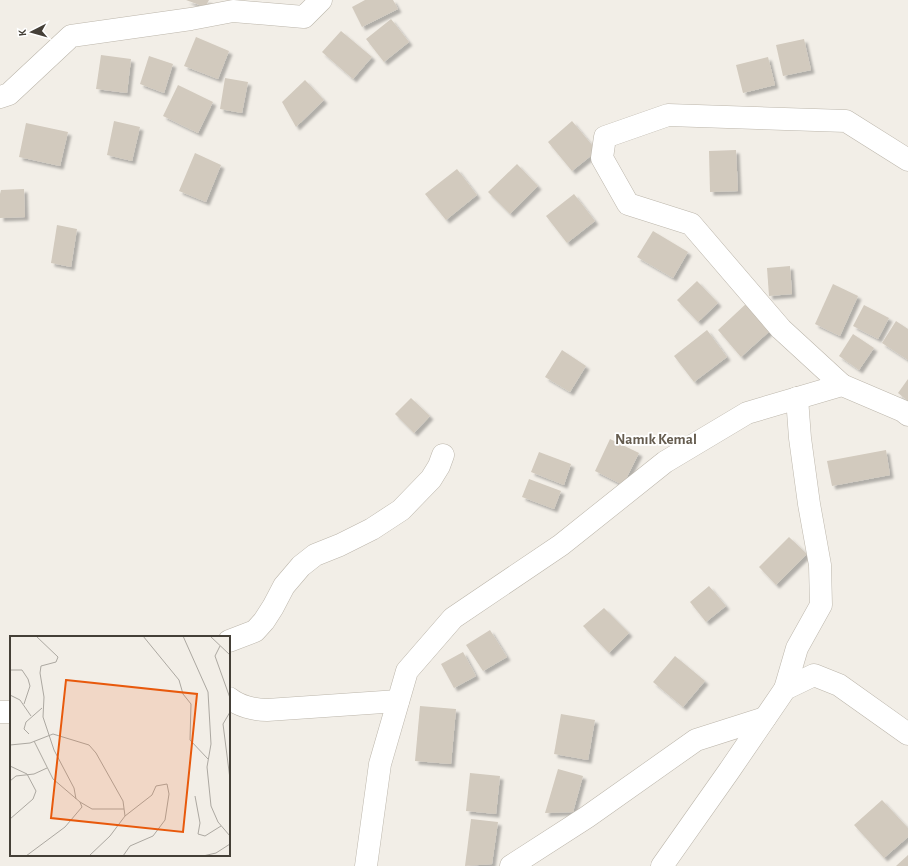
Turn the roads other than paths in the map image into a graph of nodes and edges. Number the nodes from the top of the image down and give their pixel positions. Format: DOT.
graph roads {
  1 [pos="322,0"];
  2 [pos="0,97"];
  3 [pos="908,160"];
  4 [pos="842,385"];
  5 [pos="797,398"];
  6 [pos="908,415"];
  7 [pos="443,456"];
  8 [pos="230,641"];
  9 [pos="785,689"];
  10 [pos="230,699"];
  11 [pos="398,701"];
  12 [pos="765,718"];
  13 [pos="908,734"];
  14 [pos="366,866"];
  15 [pos="511,866"];
  16 [pos="662,866"];
  1 -- 2 [label="street"];
  3 -- 4 [label="street"];
  4 -- 5 [label="street"];
  4 -- 6 [label="street"];
  5 -- 9 [label="street"];
  5 -- 11 [label="street"];
  7 -- 8 [label="street"];
  9 -- 12 [label="street"];
  9 -- 13 [label="street"];
  10 -- 11 [label="street"];
  11 -- 14 [label="street"];
  12 -- 15 [label="street"];
  12 -- 16 [label="street"];
}
